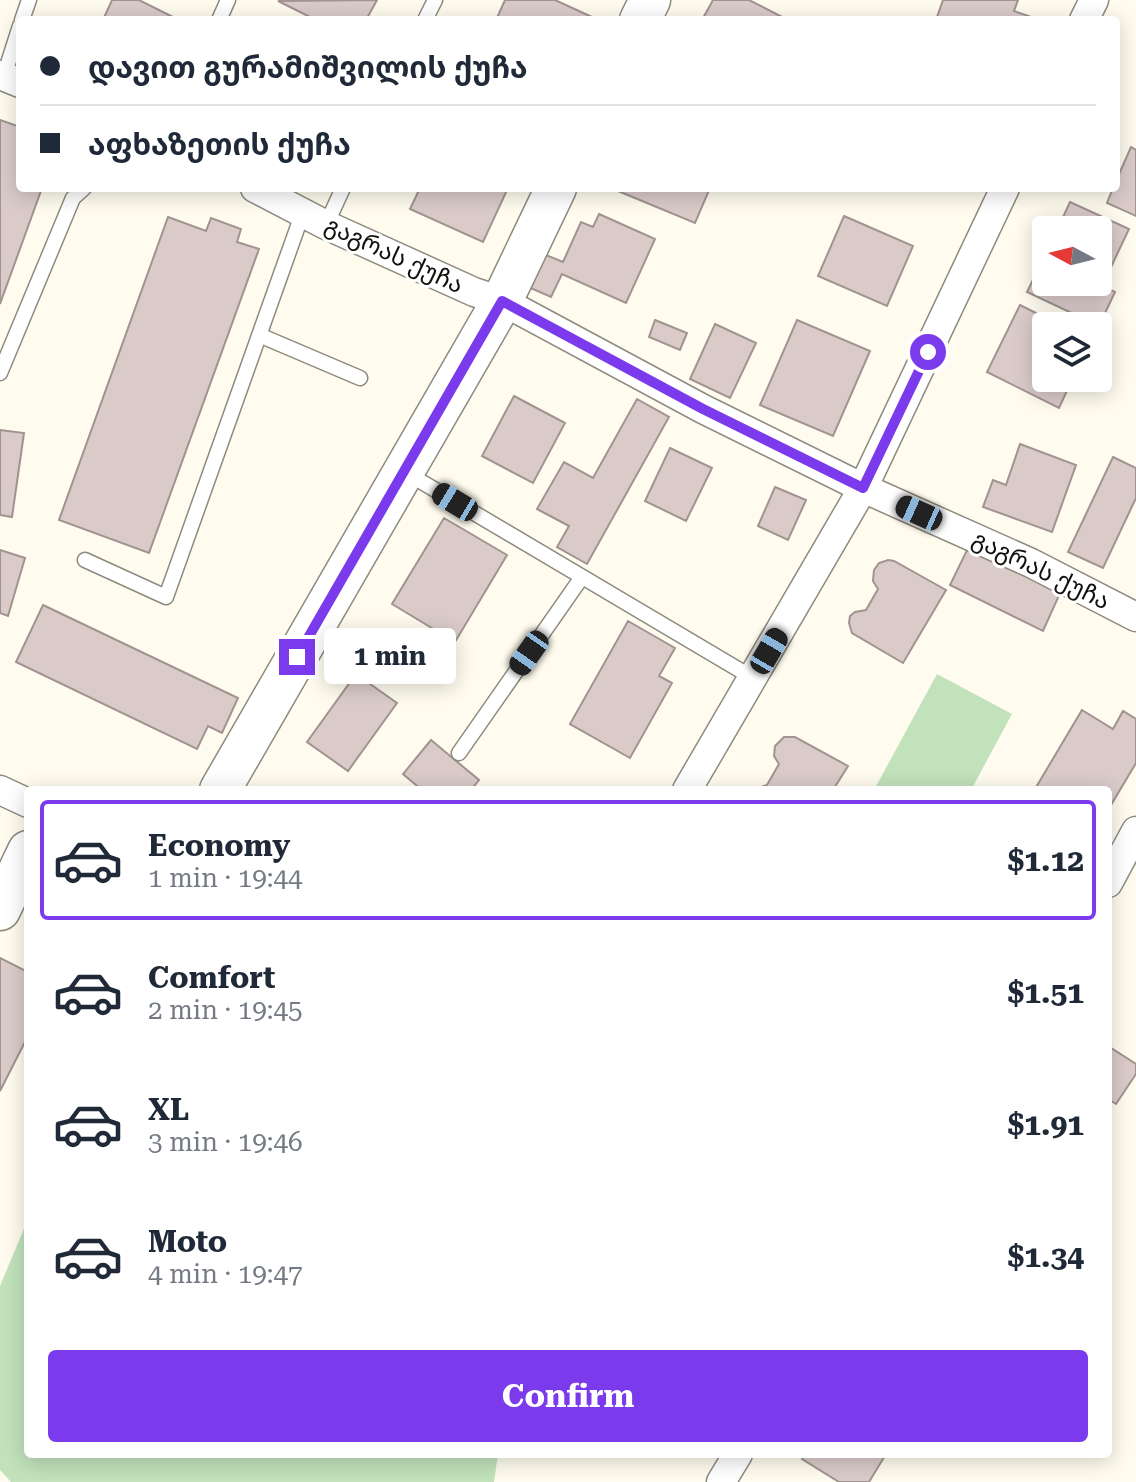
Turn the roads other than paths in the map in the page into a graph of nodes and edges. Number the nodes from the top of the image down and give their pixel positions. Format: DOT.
graph roads {
  1 [pos="16,43"];
  2 [pos="8,78"];
  3 [pos="80,192"];
  4 [pos="263,192"];
  5 [pos="339,192"];
  6 [pos="554,192"];
  7 [pos="1003,192"];
  8 [pos="314,218"];
  9 [pos="502,301"];
  10 [pos="259,335"];
  11 [pos="0,373"];
  12 [pos="360,378"];
  13 [pos="404,472"];
  14 [pos="863,488"];
  15 [pos="85,560"];
  16 [pos="582,577"];
  17 [pos="1136,617"];
  18 [pos="753,678"];
  19 [pos="459,753"];
  20 [pos="222,786"];
  21 [pos="689,786"];
  22 [pos="0,790"];
  23 [pos="24,801"];
  24 [pos="1136,831"];
  25 [pos="24,859"];
  26 [pos="1112,876"];
  27 [pos="0,910"];
  28 [pos="736,1458"];
  29 [pos="721,1482"];
  1 -- 2 [label="lane"];
  3 -- 11 [label="lane"];
  4 -- 8 [label="street, გაგრას ქუჩა"];
  5 -- 8 [label="lane"];
  6 -- 9 [label="street"];
  7 -- 14 [label="street"];
  8 -- 9 [label="street, გაგრას ქუჩა"];
  8 -- 10 [label="lane"];
  9 -- 13 [label="street"];
  9 -- 14 [label="street, გაგრას ქუჩა"];
  10 -- 12 [label="lane"];
  10 -- 15 [label="lane"];
  13 -- 16 [label="lane"];
  13 -- 20 [label="street"];
  14 -- 17 [label="street, გაგრას ქუჩა"];
  14 -- 18 [label="street"];
  16 -- 18 [label="lane"];
  16 -- 19 [label="lane"];
  18 -- 21 [label="street"];
  22 -- 23 [label="street"];
  24 -- 26 [label="street"];
  25 -- 27 [label="street"];
  28 -- 29 [label="street"];
}
